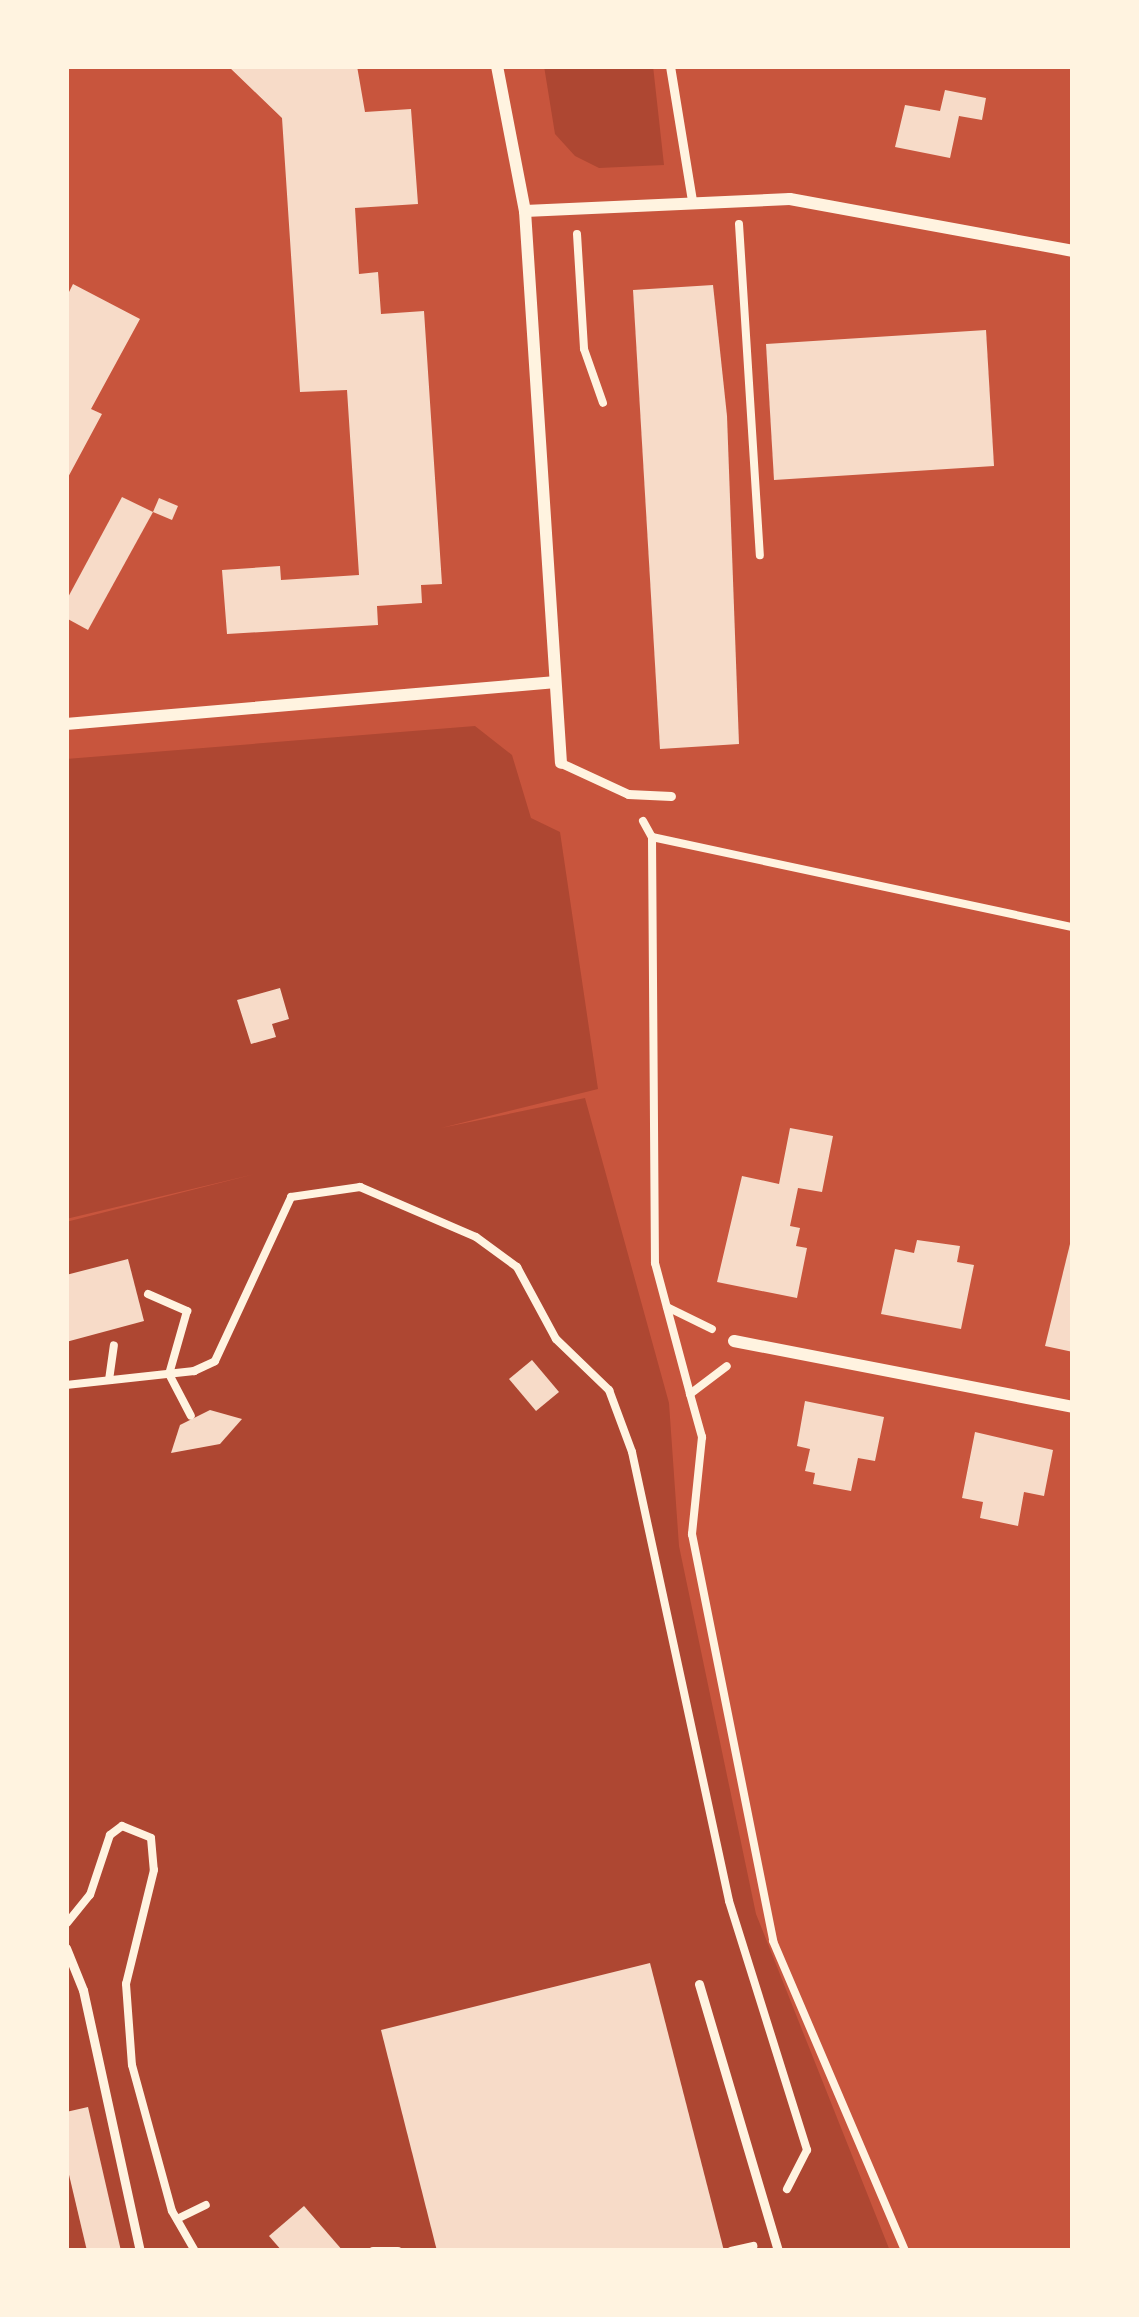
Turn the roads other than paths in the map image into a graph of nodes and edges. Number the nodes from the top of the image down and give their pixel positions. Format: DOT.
graph roads {
  1 [pos="497,66"];
  2 [pos="670,66"];
  3 [pos="692,201"];
  4 [pos="525,211"];
  5 [pos="1073,251"];
  6 [pos="553,682"];
  7 [pos="66,724"];
  8 [pos="561,763"];
  9 [pos="670,796"];
  10 [pos="734,1340"];
  11 [pos="1073,1407"];
  12 [pos="66,1948"];
  13 [pos="699,1984"];
  14 [pos="140,2251"];
  15 [pos="778,2251"];
  1 -- 4 [label="street"];
  2 -- 3 [label="lane"];
  3 -- 4 [label="street"];
  3 -- 5 [label="street"];
  4 -- 6 [label="street"];
  6 -- 7 [label="street"];
  6 -- 8 [label="street"];
  8 -- 9 [label="lane"];
  10 -- 11 [label="street"];
  12 -- 14 [label="lane"];
  13 -- 15 [label="lane"];
}
